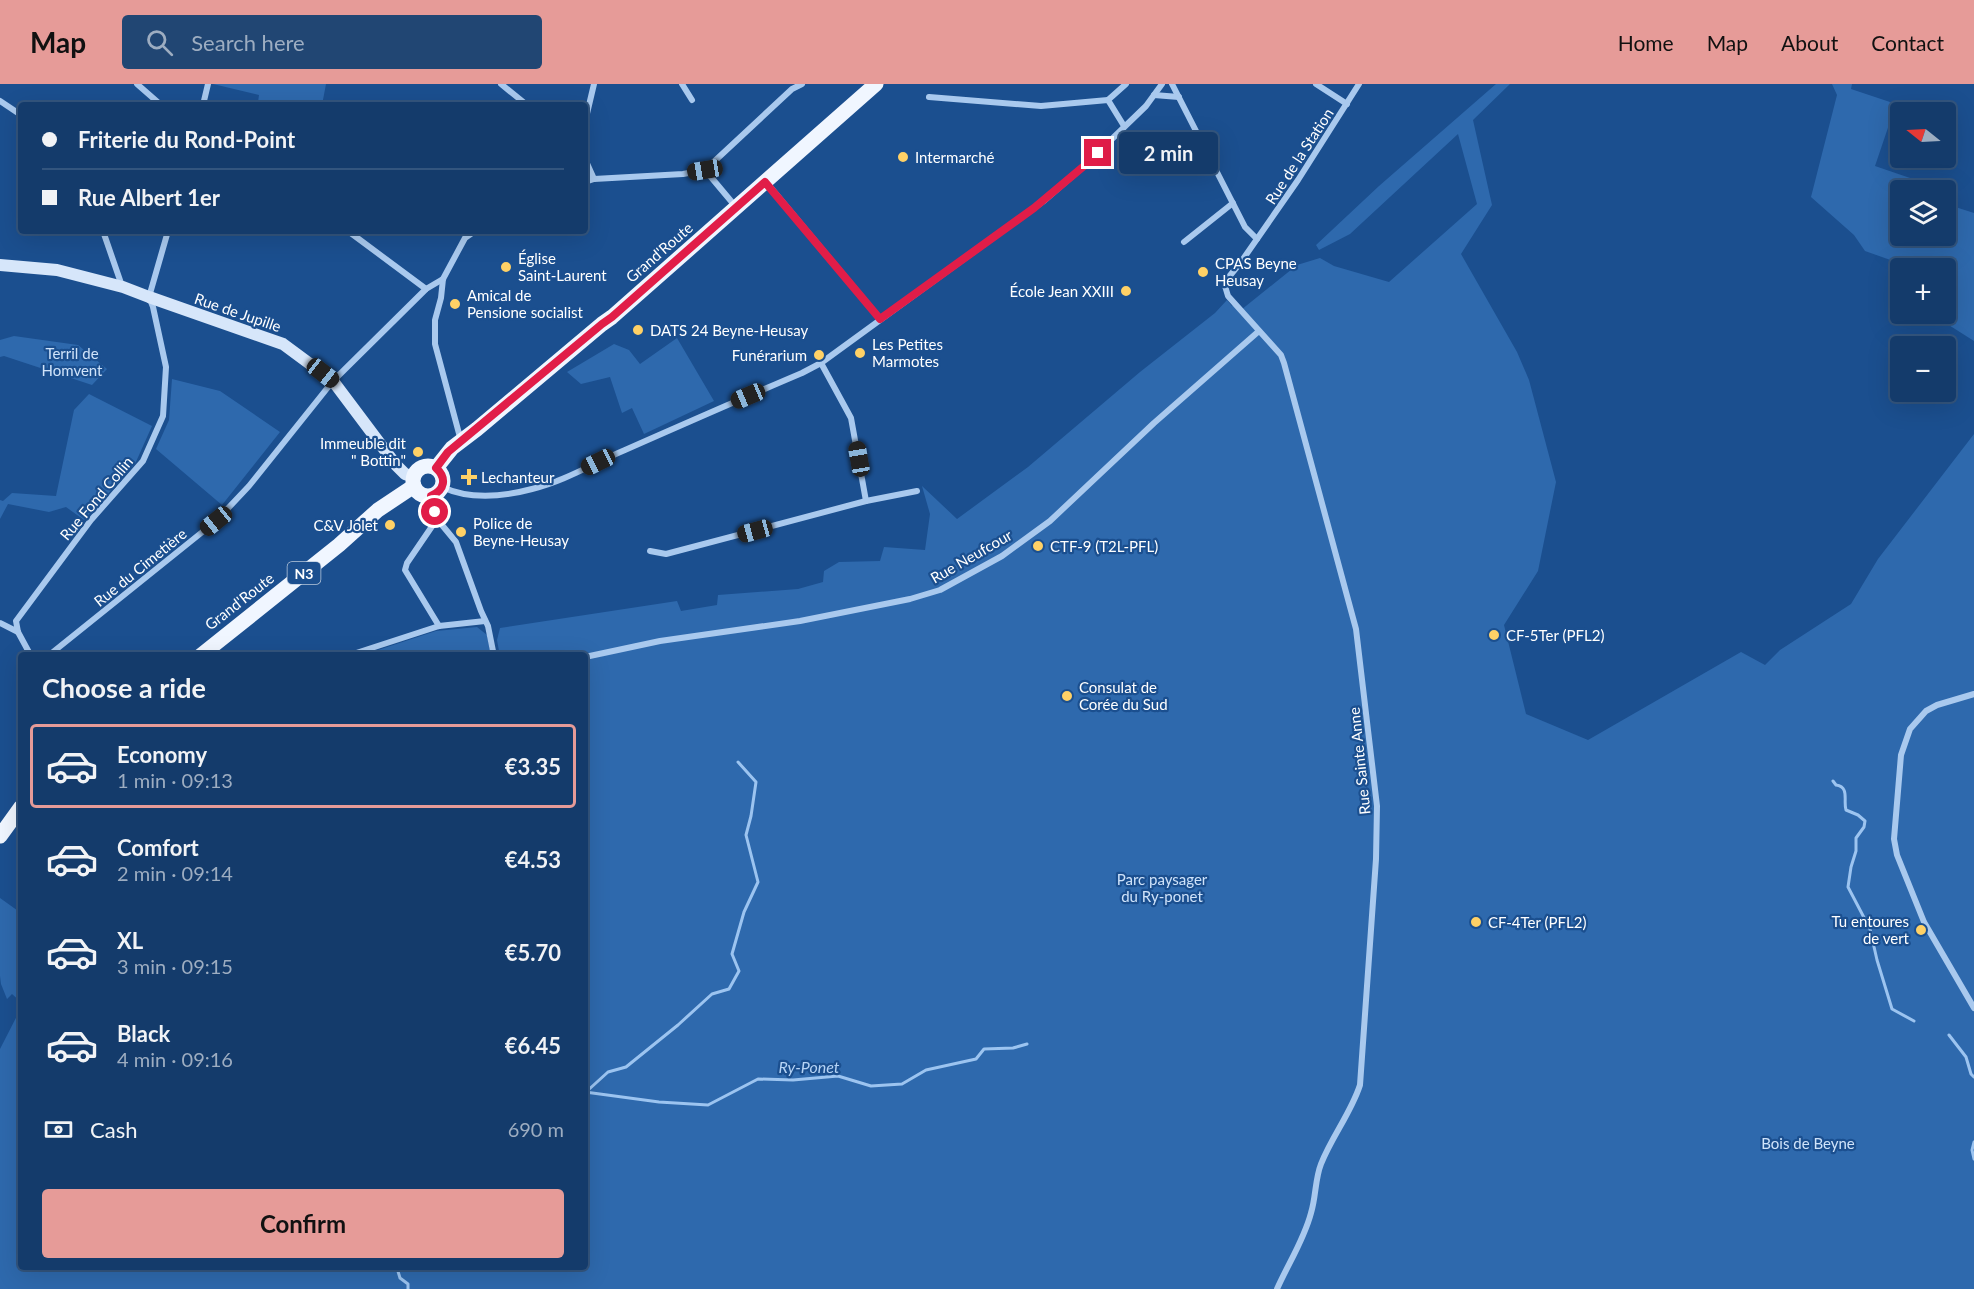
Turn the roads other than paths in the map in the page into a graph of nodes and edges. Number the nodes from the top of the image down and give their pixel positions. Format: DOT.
graph roads {
  1 [pos="137,84"];
  2 [pos="207,84"];
  3 [pos="501,84"];
  4 [pos="594,84"];
  5 [pos="682,84"];
  6 [pos="802,84"];
  7 [pos="876,84"];
  8 [pos="1126,84"];
  9 [pos="1162,84"];
  10 [pos="1172,84"];
  11 [pos="1316,84"];
  12 [pos="1359,84"];
  13 [pos="790,87"];
  14 [pos="1154,95"];
  15 [pos="929,97"];
  16 [pos="1179,97"];
  17 [pos="692,100"];
  18 [pos="1108,100"];
  19 [pos="0,101"];
  20 [pos="158,102"];
  21 [pos="204,102"];
  22 [pos="523,102"];
  23 [pos="1347,104"];
  24 [pos="588,109"];
  25 [pos="18,113"];
  26 [pos="1124,126"];
  27 [pos="588,165"];
  28 [pos="705,170"];
  29 [pos="594,178"];
  30 [pos="588,181"];
  31 [pos="765,182"];
  32 [pos="1233,203"];
  33 [pos="736,208"];
  34 [pos="104,234"];
  35 [pos="167,234"];
  36 [pos="352,234"];
  37 [pos="471,234"];
  38 [pos="1257,239"];
  39 [pos="1184,242"];
  40 [pos="0,265"];
  41 [pos="443,279"];
  42 [pos="123,286"];
  43 [pos="426,289"];
  44 [pos="148,297"];
  45 [pos="1240,310"];
  46 [pos="880,319"];
  47 [pos="1259,331"];
  48 [pos="821,363"];
  49 [pos="333,381"];
  50 [pos="461,442"];
  51 [pos="436,468"];
  52 [pos="415,486"];
  53 [pos="917,491"];
  54 [pos="866,501"];
  55 [pos="437,519"];
  56 [pos="650,551"];
  57 [pos="484,621"];
  58 [pos="0,623"];
  59 [pos="439,626"];
  60 [pos="18,632"];
  61 [pos="206,651"];
  62 [pos="29,652"];
  63 [pos="53,652"];
  64 [pos="359,652"];
  65 [pos="493,652"];
  66 [pos="588,656"];
  67 [pos="1974,694"];
  68 [pos="18,811"];
  69 [pos="0,836"];
  70 [pos="1974,1008"];
  71 [pos="1277,1289"];
  1 -- 20 [label="street"];
  2 -- 21 [label="street"];
  3 -- 22 [label="street"];
  4 -- 24 [label="street"];
  5 -- 17 [label="street"];
  6 -- 13 [label="street"];
  7 -- 31 [label="main road, Grand'Route / N3"];
  8 -- 18 [label="street"];
  9 -- 14 [label="street"];
  10 -- 16 [label="street"];
  11 -- 23 [label="street"];
  12 -- 23 [label="street, Rue de la Station"];
  13 -- 28 [label="street"];
  14 -- 16 [label="street"];
  14 -- 26 [label="street"];
  15 -- 18 [label="street"];
  16 -- 32 [label="street"];
  18 -- 26 [label="street"];
  19 -- 25 [label="street"];
  23 -- 38 [label="street, Rue de la Station"];
  26 -- 46 [label="street"];
  27 -- 29 [label="street"];
  28 -- 29 [label="street"];
  28 -- 33 [label="street"];
  29 -- 30 [label="street"];
  31 -- 33 [label="main road, Grand'Route / N3"];
  31 -- 46 [label="street"];
  32 -- 38 [label="street"];
  32 -- 39 [label="street"];
  33 -- 50 [label="main road, Grand'Route / N3"];
  34 -- 42 [label="street"];
  35 -- 44 [label="street"];
  36 -- 43 [label="street"];
  37 -- 41 [label="street"];
  38 -- 45 [label="street, Rue de la Station"];
  40 -- 42 [label="street, Rue de Jupille"];
  41 -- 43 [label="street, Rue du Cimetière"];
  41 -- 50 [label="street"];
  42 -- 44 [label="street, Rue de Jupille"];
  43 -- 49 [label="street, Rue du Cimetière"];
  44 -- 49 [label="street, Rue de Jupille"];
  44 -- 60 [label="street, Rue Fond Collin"];
  45 -- 47 [label="street, Rue Sainte Anne"];
  46 -- 48 [label="street"];
  47 -- 66 [label="street, Rue Neufcour"];
  47 -- 71 [label="street, Rue Sainte Anne"];
  48 -- 52 [label="street"];
  48 -- 54 [label="street"];
  49 -- 52 [label="street, Rue de Jupille"];
  49 -- 63 [label="street, Rue du Cimetière"];
  50 -- 51 [label="main road, Grand'Route / N3"];
  51 -- 52 [label="main road, Grand'Route / N3"];
  51 -- 52 [label="main road"];
  52 -- 55 [label="street"];
  52 -- 61 [label="main road, Grand'Route / N3"];
  53 -- 54 [label="street"];
  54 -- 56 [label="street"];
  55 -- 57 [label="street"];
  55 -- 59 [label="street"];
  57 -- 59 [label="street"];
  57 -- 65 [label="street"];
  58 -- 60 [label="street"];
  59 -- 64 [label="street"];
  60 -- 62 [label="street"];
  67 -- 70 [label="street"];
  68 -- 69 [label="main road"];
}
